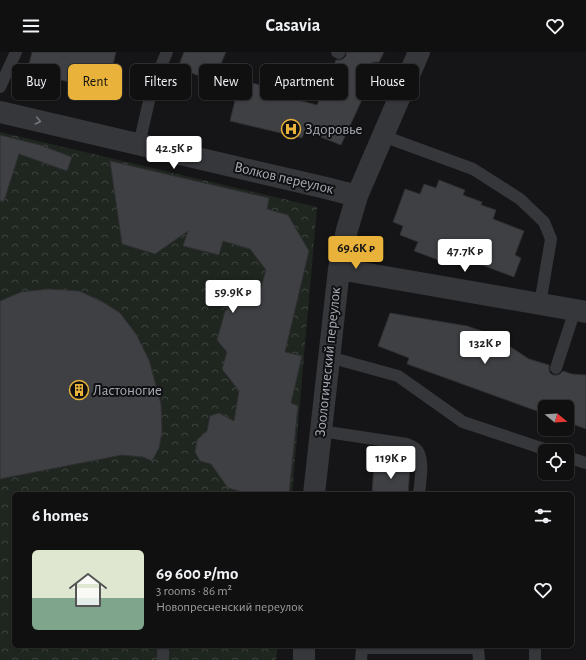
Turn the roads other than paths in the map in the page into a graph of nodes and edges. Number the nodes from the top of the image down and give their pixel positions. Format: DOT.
graph roads {
  1 [pos="16,52"];
  2 [pos="167,52"];
  3 [pos="419,52"];
  4 [pos="414,64"];
  5 [pos="0,87"];
  6 [pos="398,100"];
  7 [pos="0,112"];
  8 [pos="383,136"];
  9 [pos="139,144"];
  10 [pos="357,196"];
  11 [pos="339,269"];
  12 [pos="540,304"];
  13 [pos="580,311"];
  14 [pos="329,357"];
  15 [pos="556,368"];
  16 [pos="321,431"];
  17 [pos="538,447"];
  18 [pos="574,459"];
  19 [pos="586,463"];
  20 [pos="314,492"];
  21 [pos="419,492"];
  22 [pos="163,648"];
  23 [pos="304,648"];
  24 [pos="535,648"];
  25 [pos="478,651"];
  26 [pos="163,660"];
  27 [pos="304,660"];
  28 [pos="361,660"];
  29 [pos="535,660"];
  1 -- 5 [label="lane"];
  2 -- 9 [label="lane"];
  3 -- 4 [label="street, Зоологический переулок"];
  6 -- 8 [label="street, Зоологический переулок"];
  7 -- 9 [label="street, Волков переулок, one-way"];
  8 -- 10 [label="street, Зоологический переулок"];
  8 -- 12 [label="lane"];
  9 -- 10 [label="street, Волков переулок"];
  10 -- 11 [label="street, Зоологический переулок"];
  11 -- 12 [label="street"];
  11 -- 14 [label="street, Зоологический переулок"];
  12 -- 13 [label="street"];
  13 -- 15 [label="lane"];
  14 -- 16 [label="street, Зоологический переулок"];
  14 -- 17 [label="lane"];
  16 -- 20 [label="street, Зоологический переулок"];
  16 -- 21 [label="lane"];
  18 -- 19 [label="lane"];
  22 -- 26 [label="lane"];
  23 -- 27 [label="street"];
  24 -- 29 [label="lane"];
  25 -- 28 [label="lane"];
}
